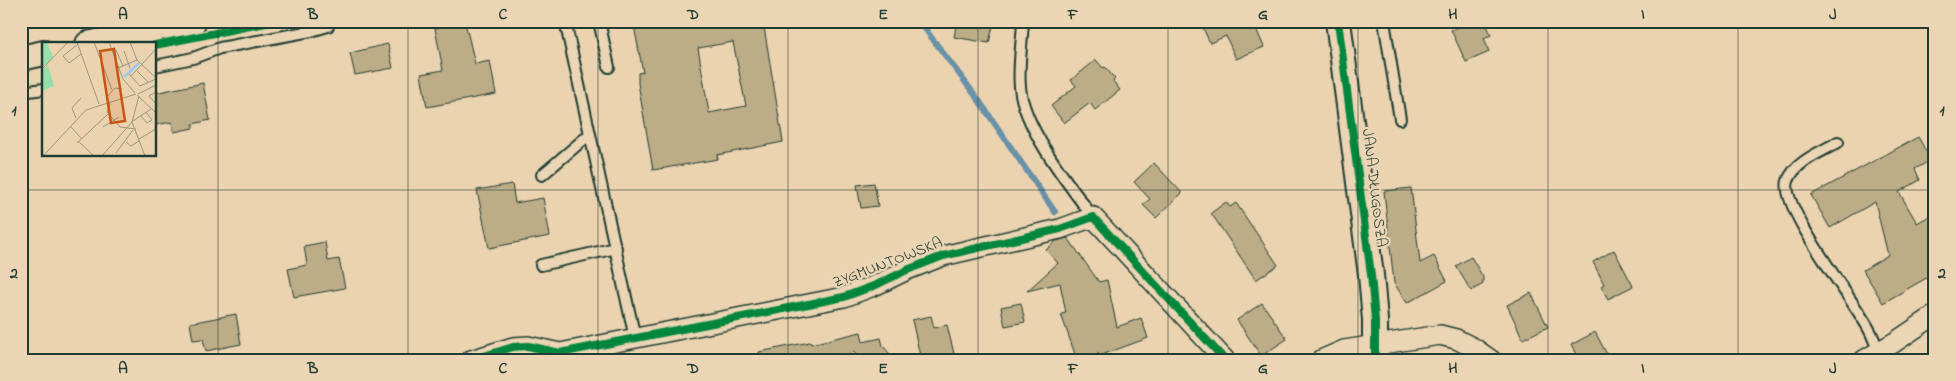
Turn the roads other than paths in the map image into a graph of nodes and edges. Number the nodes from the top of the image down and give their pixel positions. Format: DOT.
graph roads {
  1 [pos="194,21"];
  2 [pos="328,21"];
  3 [pos="565,21"];
  4 [pos="599,21"];
  5 [pos="1023,21"];
  6 [pos="1338,21"];
  7 [pos="1384,21"];
  8 [pos="97,42"];
  9 [pos="42,53"];
  10 [pos="21,58"];
  11 [pos="156,66"];
  12 [pos="609,67"];
  13 [pos="42,88"];
  14 [pos="21,92"];
  15 [pos="1400,119"];
  16 [pos="590,134"];
  17 [pos="1838,142"];
  18 [pos="542,176"];
  19 [pos="1093,217"];
  20 [pos="616,248"];
  21 [pos="540,265"];
  22 [pos="1935,315"];
  23 [pos="635,338"];
  24 [pos="1375,352"];
  25 [pos="1874,357"];
  26 [pos="471,360"];
  27 [pos="1225,360"];
  28 [pos="1321,360"];
  29 [pos="1491,360"];
  1 -- 8 [label="street"];
  2 -- 11 [label="lane"];
  3 -- 16 [label="lane"];
  4 -- 12 [label="lane"];
  5 -- 19 [label="lane"];
  6 -- 24 [label="street, JANA DŁUGOSZA"];
  7 -- 15 [label="lane"];
  9 -- 10 [label="street"];
  13 -- 14 [label="lane"];
  16 -- 18 [label="lane"];
  16 -- 20 [label="lane"];
  17 -- 25 [label="lane"];
  19 -- 23 [label="street, ZYGMUNTOWSKA"];
  19 -- 27 [label="street"];
  20 -- 21 [label="lane"];
  20 -- 23 [label="lane"];
  22 -- 25 [label="street"];
  23 -- 26 [label="street, ZYGMUNTOWSKA"];
  24 -- 28 [label="street"];
  24 -- 29 [label="street"];
}
